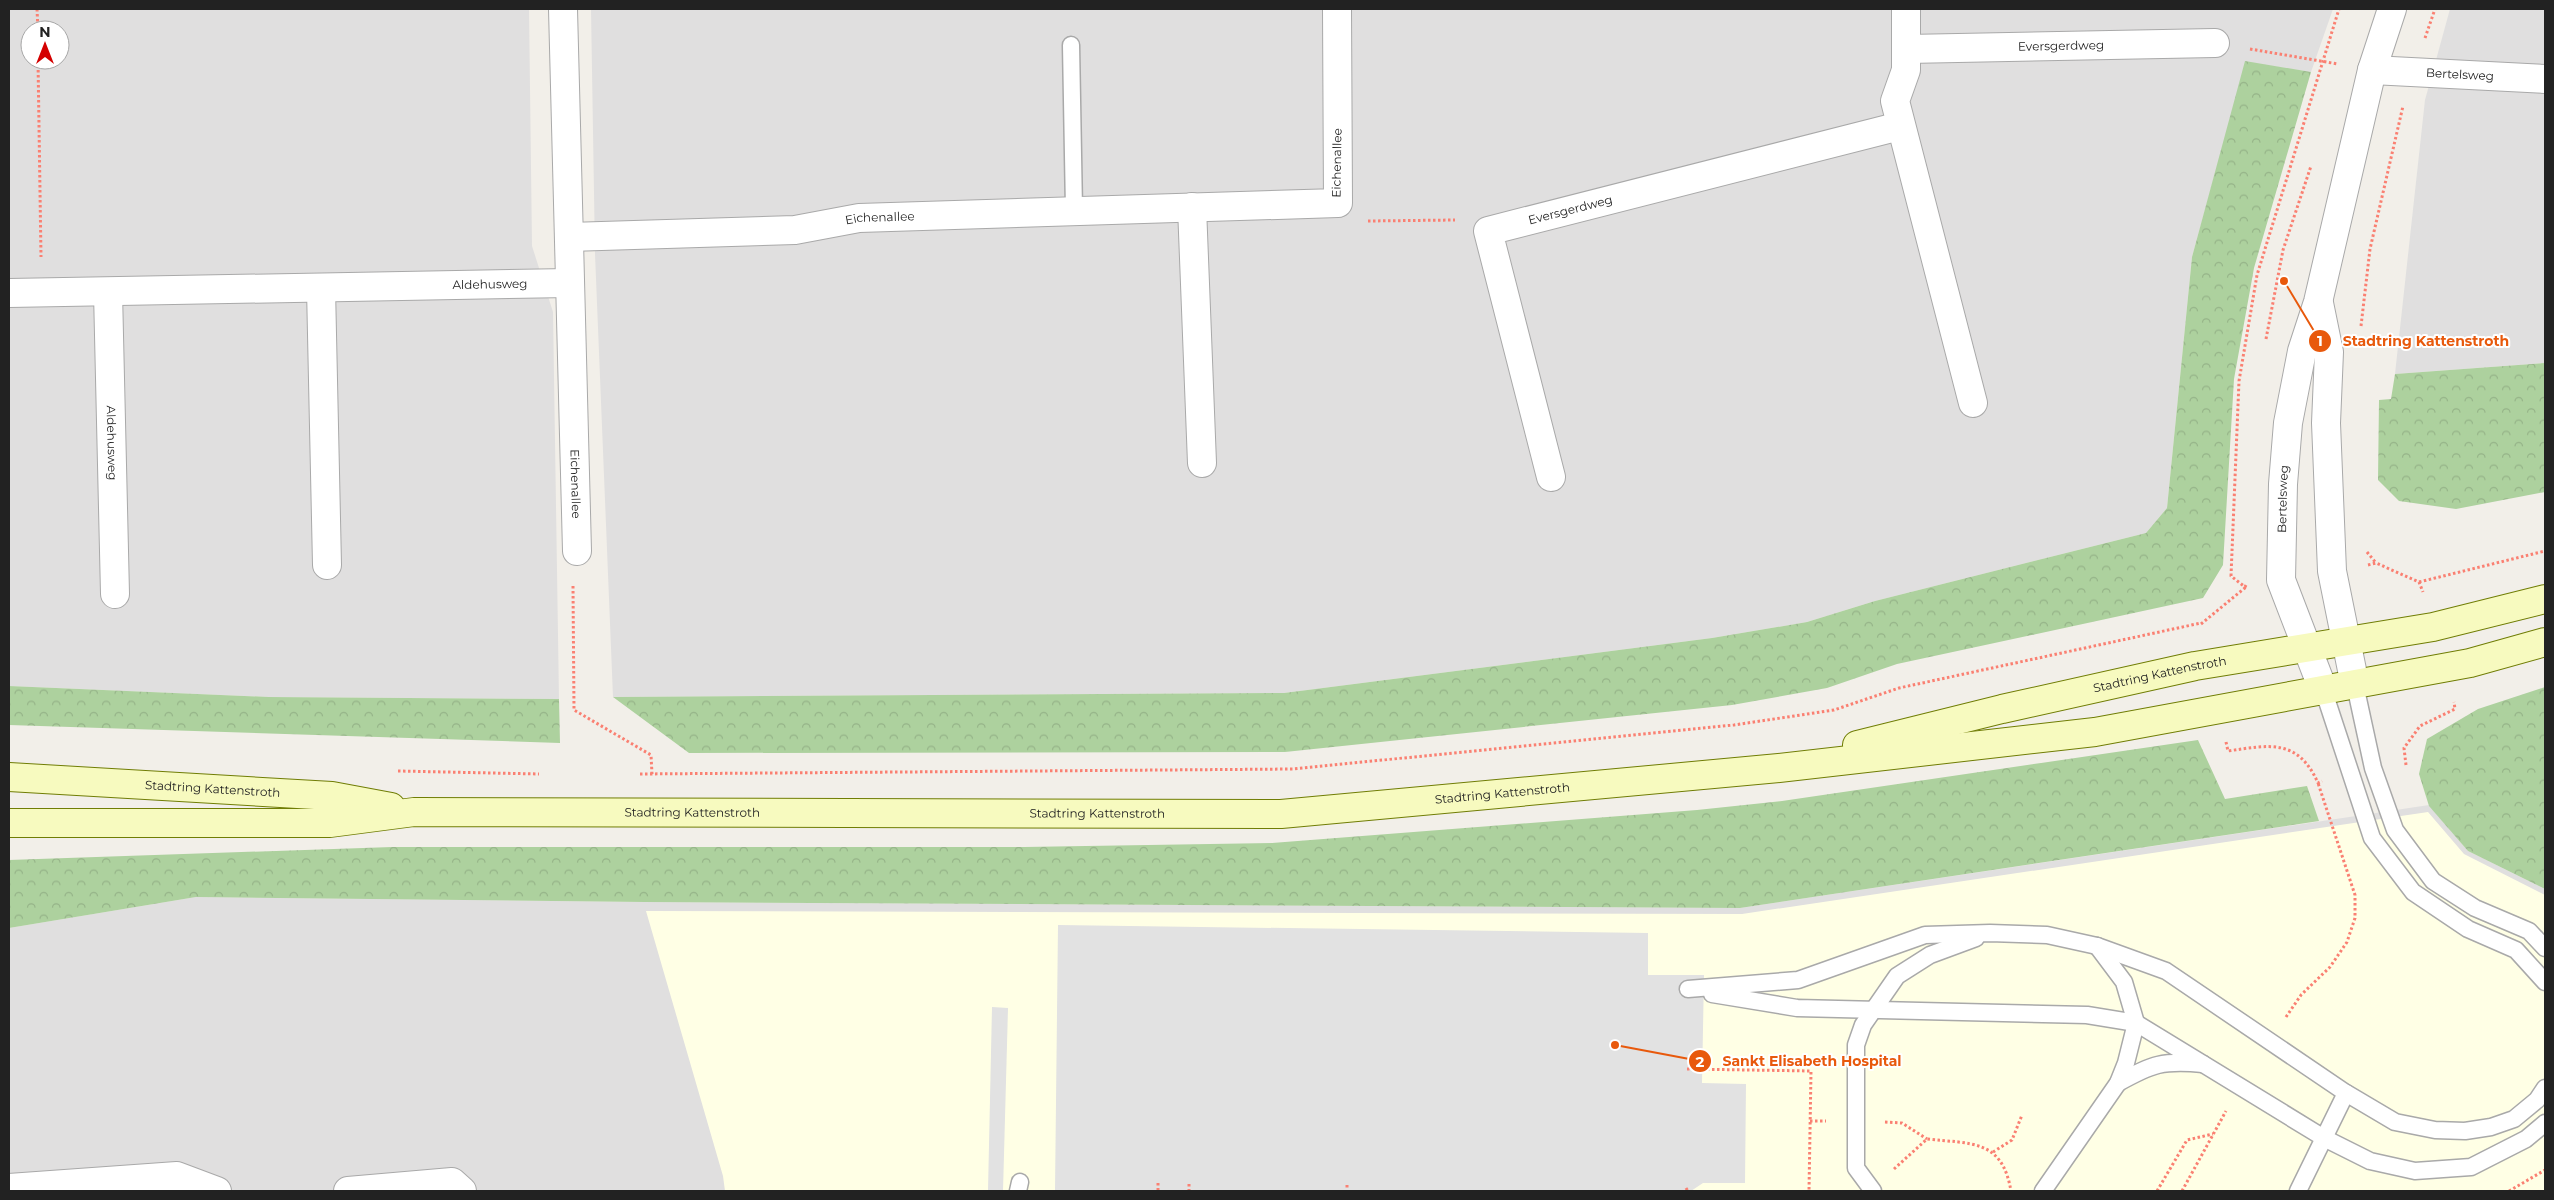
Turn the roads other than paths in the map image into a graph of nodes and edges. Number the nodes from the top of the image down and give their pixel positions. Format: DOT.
graph roads {
  1 [pos="563,9"];
  2 [pos="1337,9"];
  3 [pos="1906,9"];
  4 [pos="2392,9"];
  5 [pos="2215,43"];
  6 [pos="1071,45"];
  7 [pos="1907,49"];
  8 [pos="2372,70"];
  9 [pos="2545,79"];
  10 [pos="1900,126"];
  11 [pos="1192,207"];
  12 [pos="1074,210"];
  13 [pos="569,237"];
  14 [pos="570,283"];
  15 [pos="321,288"];
  16 [pos="108,292"];
  17 [pos="9,293"];
  18 [pos="2318,302"];
  19 [pos="1973,403"];
  20 [pos="1202,463"];
  21 [pos="1551,478"];
  22 [pos="577,551"];
  23 [pos="327,565"];
  24 [pos="115,594"];
  25 [pos="2545,599"];
  26 [pos="2346,642"];
  27 [pos="2545,642"];
  28 [pos="2308,648"];
  29 [pos="2355,685"];
  30 [pos="2324,692"];
  31 [pos="1779,768"];
  32 [pos="9,777"];
  33 [pos="414,812"];
  34 [pos="9,824"];
  35 [pos="1990,933"];
  36 [pos="2097,946"];
  37 [pos="2545,948"];
  38 [pos="2545,978"];
  39 [pos="1874,1009"];
  40 [pos="2136,1023"];
  41 [pos="2208,1065"];
  42 [pos="2118,1083"];
  43 [pos="2545,1088"];
  44 [pos="2346,1093"];
  45 [pos="2545,1123"];
  46 [pos="2324,1138"];
  47 [pos="9,1188"];
  48 [pos="217,1191"];
  49 [pos="348,1191"];
  50 [pos="462,1191"];
  51 [pos="1873,1191"];
  52 [pos="2043,1191"];
  53 [pos="2298,1191"];
  1 -- 13 [label="street, Eichenallee"];
  2 -- 11 [label="street, Eichenallee"];
  3 -- 7 [label="street"];
  4 -- 8 [label="street, Bertelsweg"];
  5 -- 7 [label="street, Eversgerdweg"];
  6 -- 12 [label="lane"];
  7 -- 10 [label="street"];
  8 -- 9 [label="street, Bertelsweg"];
  8 -- 18 [label="street, Bertelsweg"];
  10 -- 19 [label="street"];
  10 -- 21 [label="street, Eversgerdweg"];
  11 -- 12 [label="street, Eichenallee"];
  11 -- 20 [label="street"];
  12 -- 13 [label="street, Eichenallee"];
  13 -- 14 [label="street, Eichenallee"];
  14 -- 15 [label="street, Aldehusweg"];
  14 -- 22 [label="street, Eichenallee"];
  15 -- 16 [label="street, Aldehusweg"];
  15 -- 23 [label="street"];
  16 -- 17 [label="street, Aldehusweg"];
  16 -- 24 [label="street, Aldehusweg"];
  18 -- 26 [label="street, Bertelsweg"];
  18 -- 28 [label="street, Bertelsweg"];
  25 -- 26 [label="main road, Stadtring Kattenstroth"];
  26 -- 28 [label="main road, Stadtring Kattenstroth"];
  26 -- 29 [label="street, Bertelsweg"];
  27 -- 29 [label="main road, Stadtring Kattenstroth"];
  28 -- 30 [label="street, Bertelsweg"];
  28 -- 31 [label="main road, Stadtring Kattenstroth"];
  29 -- 30 [label="main road, Stadtring Kattenstroth"];
  29 -- 37 [label="lane"];
  30 -- 31 [label="main road, Stadtring Kattenstroth"];
  30 -- 38 [label="lane"];
  31 -- 33 [label="main road, Stadtring Kattenstroth"];
  32 -- 33 [label="main road, Stadtring Kattenstroth"];
  33 -- 34 [label="main road, Stadtring Kattenstroth"];
  35 -- 36 [label="lane"];
  35 -- 39 [label="lane"];
  35 -- 39 [label="lane"];
  36 -- 40 [label="lane"];
  36 -- 44 [label="lane"];
  39 -- 40 [label="lane"];
  39 -- 51 [label="lane"];
  40 -- 41 [label="lane"];
  40 -- 42 [label="lane"];
  41 -- 42 [label="lane"];
  41 -- 46 [label="lane"];
  42 -- 52 [label="lane"];
  43 -- 44 [label="lane"];
  44 -- 46 [label="lane"];
  45 -- 46 [label="lane"];
  46 -- 53 [label="lane"];
  47 -- 48 [label="street"];
  49 -- 50 [label="street"];
}
